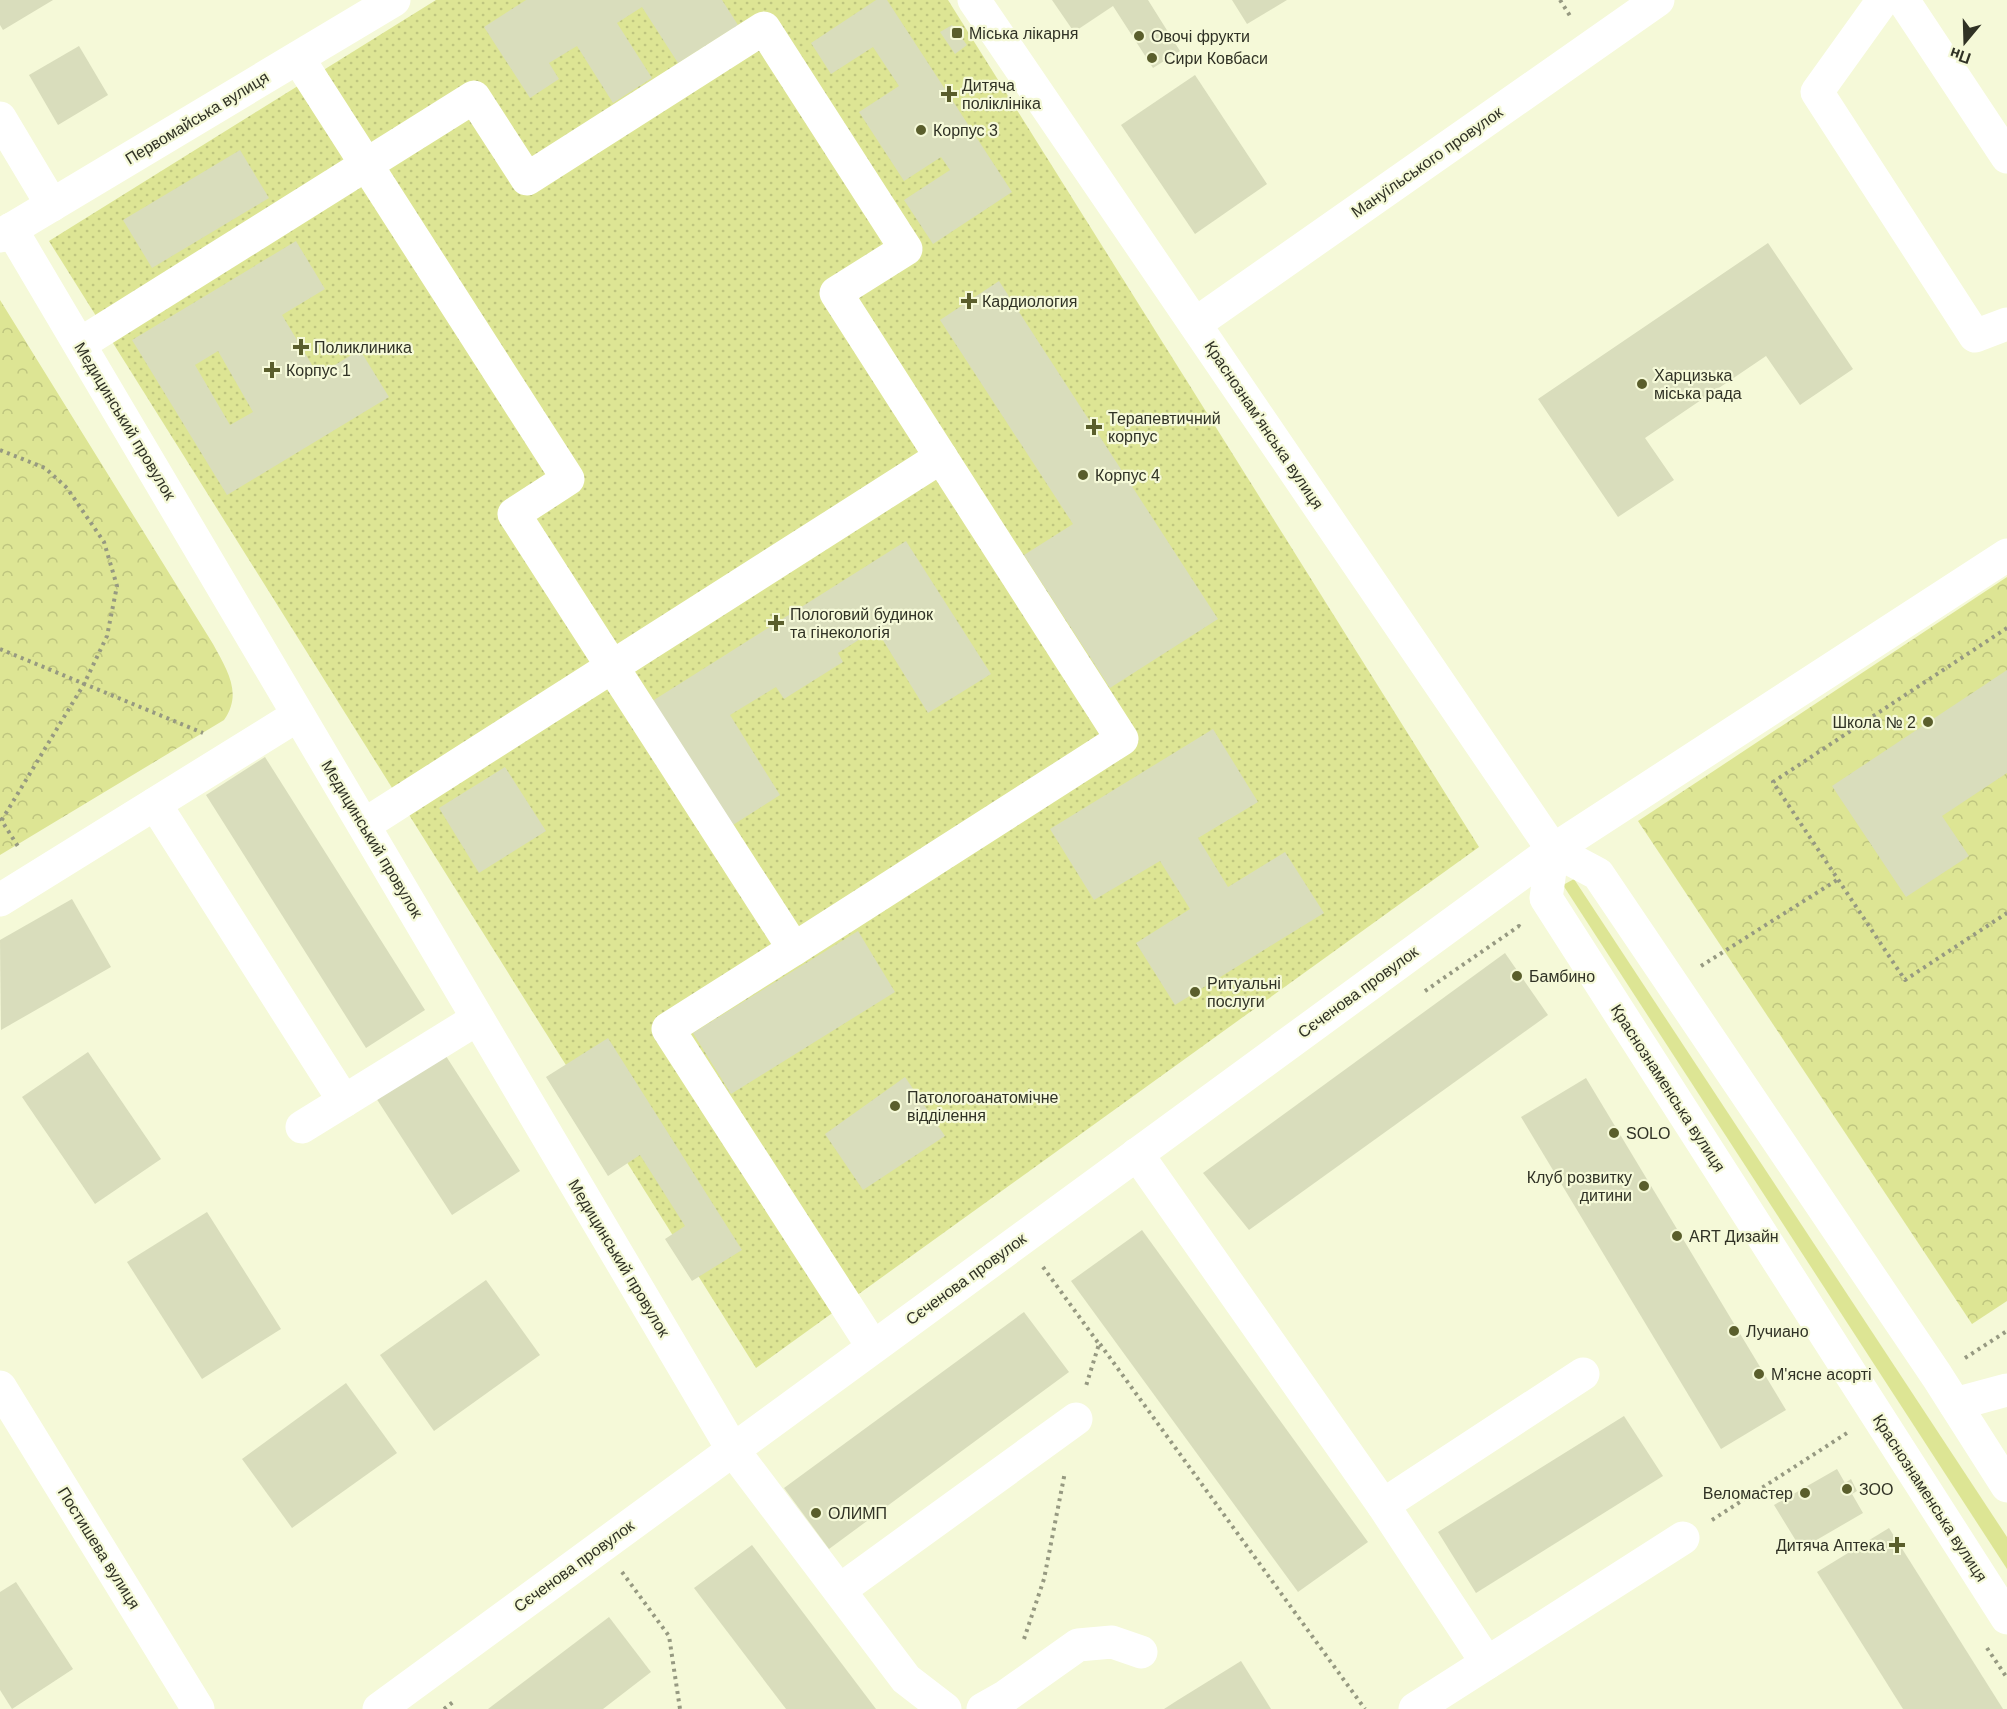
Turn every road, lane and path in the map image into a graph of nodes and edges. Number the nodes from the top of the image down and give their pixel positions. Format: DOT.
graph roads {
  1 [pos="394,0"];
  2 [pos="974,0"];
  3 [pos="1658,0"];
  4 [pos="1883,0"];
  5 [pos="1903,0"];
  6 [pos="298,58"];
  7 [pos="0,118"];
  8 [pos="2007,157"];
  9 [pos="367,165"];
  10 [pos="52,204"];
  11 [pos="6,232"];
  12 [pos="1195,324"];
  13 [pos="2007,324"];
  14 [pos="80,344"];
  15 [pos="0,450"];
  16 [pos="941,457"];
  17 [pos="2007,555"];
  18 [pos="2007,628"];
  19 [pos="0,649"];
  20 [pos="612,667"];
  21 [pos="84,684"];
  22 [pos="298,715"];
  23 [pos="242,750"];
  24 [pos="155,804"];
  25 [pos="0,823"];
  26 [pos="364,825"];
  27 [pos="1553,850"];
  28 [pos="1838,880"];
  29 [pos="0,900"];
  30 [pos="2007,913"];
  31 [pos="794,949"];
  32 [pos="1673,985"];
  33 [pos="477,1019"];
  34 [pos="344,1101"];
  35 [pos="302,1127"];
  36 [pos="1137,1154"];
  37 [pos="1100,1344"];
  38 [pos="873,1347"];
  39 [pos="1583,1374"];
  40 [pos="0,1387"];
  41 [pos="2007,1390"];
  42 [pos="1955,1404"];
  43 [pos="1876,1415"];
  44 [pos="1076,1419"];
  45 [pos="733,1450"];
  46 [pos="2007,1486"];
  47 [pos="1383,1505"];
  48 [pos="1683,1538"];
  49 [pos="618,1567"];
  50 [pos="840,1590"];
  51 [pos="2007,1618"];
  52 [pos="1141,1652"];
  53 [pos="1487,1663"];
  54 [pos="196,1708"];
  55 [pos="379,1709"];
  56 [pos="680,1709"];
  57 [pos="945,1709"];
  58 [pos="983,1709"];
  59 [pos="1365,1709"];
  60 [pos="1415,1709"];
  1 -- 6 [label="street, Первомайська вулиця"];
  2 -- 12 [label="street, Краснознамʼянська вулиця"];
  3 -- 12 [label="street, Мануїльського провулок"];
  4 -- 13 [label="street"];
  5 -- 8 [label="street"];
  6 -- 9 [label="street"];
  6 -- 10 [label="street, Первомайська вулиця"];
  7 -- 10 [label="street"];
  9 -- 14 [label="street"];
  9 -- 16 [label="street"];
  9 -- 20 [label="street"];
  10 -- 11 [label="street, Первомайська вулиця"];
  11 -- 14 [label="street, Медицинський провулок"];
  12 -- 27 [label="street, Краснознамʼянська вулиця"];
  14 -- 22 [label="street, Медицинський провулок"];
  15 -- 21 [label="path"];
  16 -- 20 [label="street"];
  16 -- 31 [label="street"];
  17 -- 27 [label="street, Сєченова провулок"];
  18 -- 28 [label="path"];
  19 -- 21 [label="path"];
  20 -- 26 [label="street"];
  20 -- 31 [label="street"];
  21 -- 23 [label="path"];
  21 -- 25 [label="path"];
  22 -- 23 [label="street"];
  22 -- 26 [label="street, Медицинський провулок"];
  23 -- 24 [label="street"];
  24 -- 29 [label="street"];
  24 -- 34 [label="street"];
  26 -- 33 [label="street, Медицинський провулок"];
  27 -- 32 [label="street"];
  27 -- 36 [label="street, Сєченова провулок"];
  27 -- 43 [label="street, Краснознаменська вулиця"];
  28 -- 30 [label="path"];
  28 -- 32 [label="path"];
  31 -- 38 [label="street"];
  32 -- 42 [label="street"];
  33 -- 34 [label="street"];
  33 -- 45 [label="street, Медицинський провулок"];
  34 -- 35 [label="street"];
  36 -- 38 [label="street, Сєченова провулок"];
  36 -- 47 [label="street"];
  37 -- 59 [label="path"];
  38 -- 45 [label="street, Сєченова провулок"];
  39 -- 47 [label="street"];
  40 -- 54 [label="street, Постишева вулиця"];
  41 -- 42 [label="street"];
  42 -- 46 [label="street"];
  43 -- 48 [label="path"];
  43 -- 51 [label="street, Краснознаменська вулиця"];
  44 -- 50 [label="street"];
  45 -- 50 [label="street, Медицинський провулок"];
  45 -- 55 [label="street, Сєченова провулок"];
  47 -- 53 [label="street"];
  48 -- 53 [label="street"];
  49 -- 56 [label="path"];
  50 -- 57 [label="street, Медицинський провулок"];
  52 -- 58 [label="street"];
  53 -- 60 [label="street"];
}
